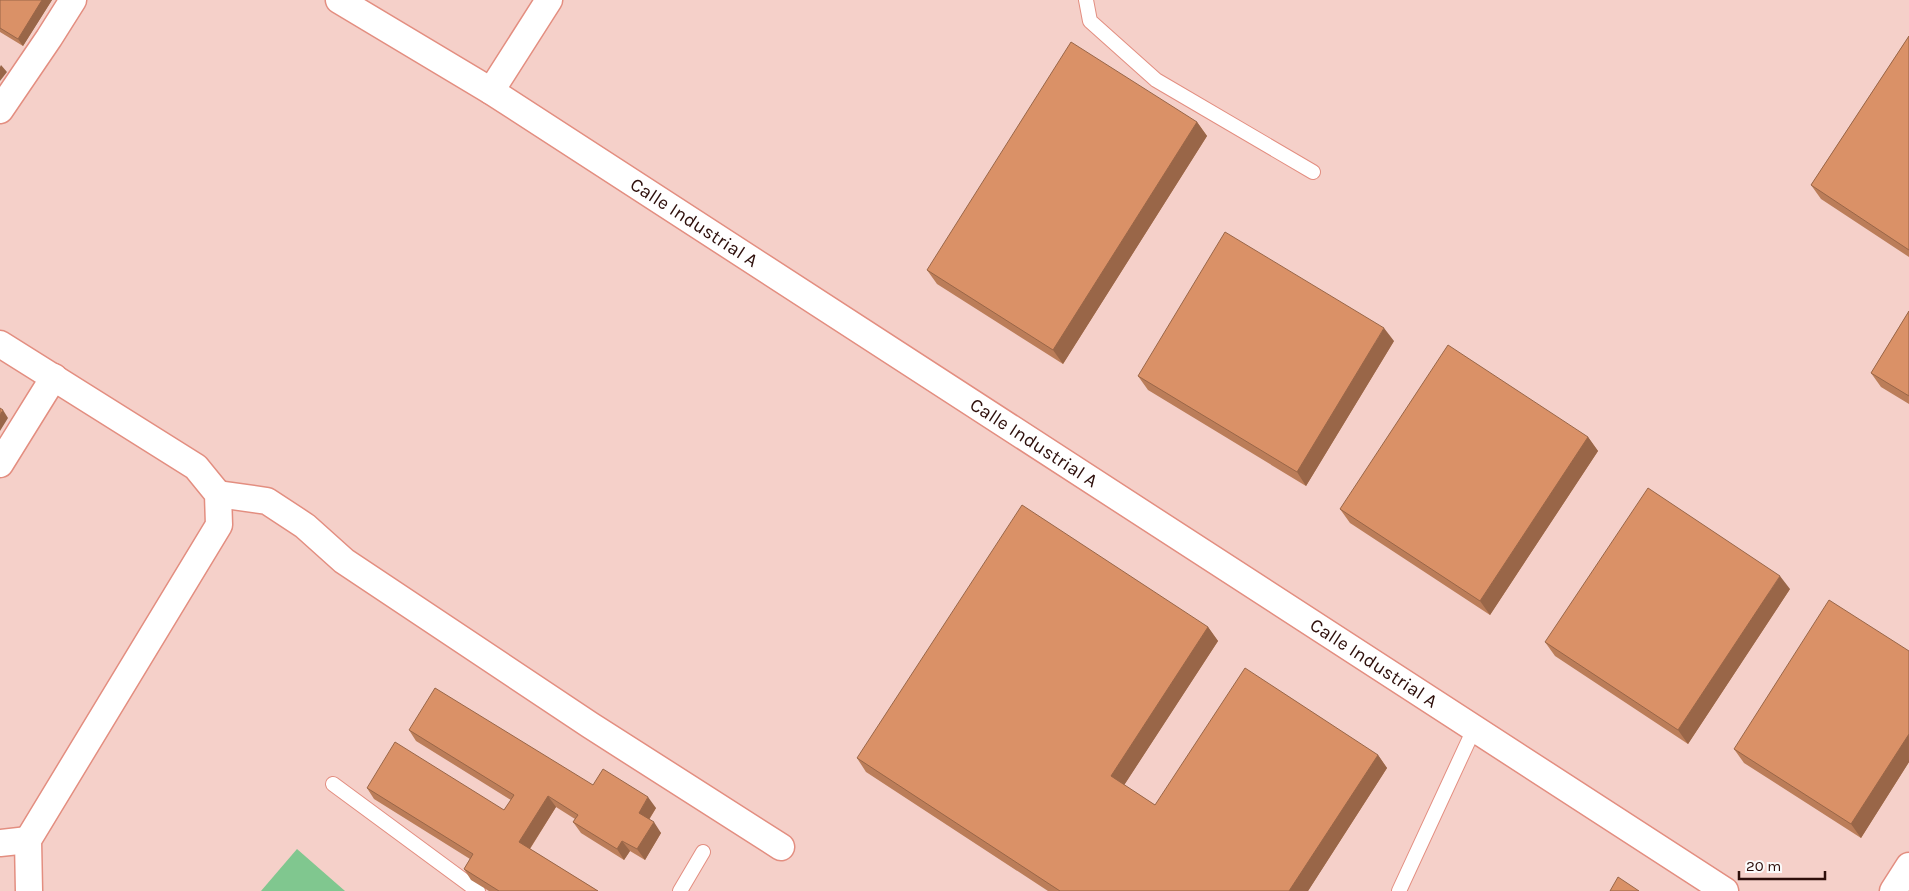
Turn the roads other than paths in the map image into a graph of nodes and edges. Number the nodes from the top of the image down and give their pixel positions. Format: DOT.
graph roads {
  1 [pos="73,0"];
  2 [pos="339,0"];
  3 [pos="549,0"];
  4 [pos="1086,0"];
  5 [pos="491,91"];
  6 [pos="0,110"];
  7 [pos="1313,172"];
  8 [pos="0,344"];
  9 [pos="54,377"];
  10 [pos="0,464"];
  11 [pos="218,494"];
  12 [pos="1474,729"];
  13 [pos="333,784"];
  14 [pos="28,840"];
  15 [pos="0,843"];
  16 [pos="781,847"];
  17 [pos="703,852"];
  18 [pos="1909,866"];
  19 [pos="29,891"];
  20 [pos="478,891"];
  21 [pos="680,891"];
  22 [pos="1399,891"];
  23 [pos="1725,891"];
  24 [pos="1893,891"];
  1 -- 6 [label="street"];
  2 -- 5 [label="street, Calle Industrial A"];
  3 -- 5 [label="street"];
  4 -- 7 [label="lane"];
  5 -- 12 [label="street, Calle Industrial A"];
  8 -- 9 [label="street"];
  9 -- 10 [label="street"];
  9 -- 11 [label="street"];
  11 -- 14 [label="street"];
  11 -- 16 [label="street"];
  12 -- 22 [label="lane"];
  12 -- 23 [label="street, Calle Industrial A"];
  13 -- 20 [label="lane"];
  14 -- 15 [label="street"];
  14 -- 19 [label="street"];
  17 -- 21 [label="lane"];
  18 -- 24 [label="street"];
}
